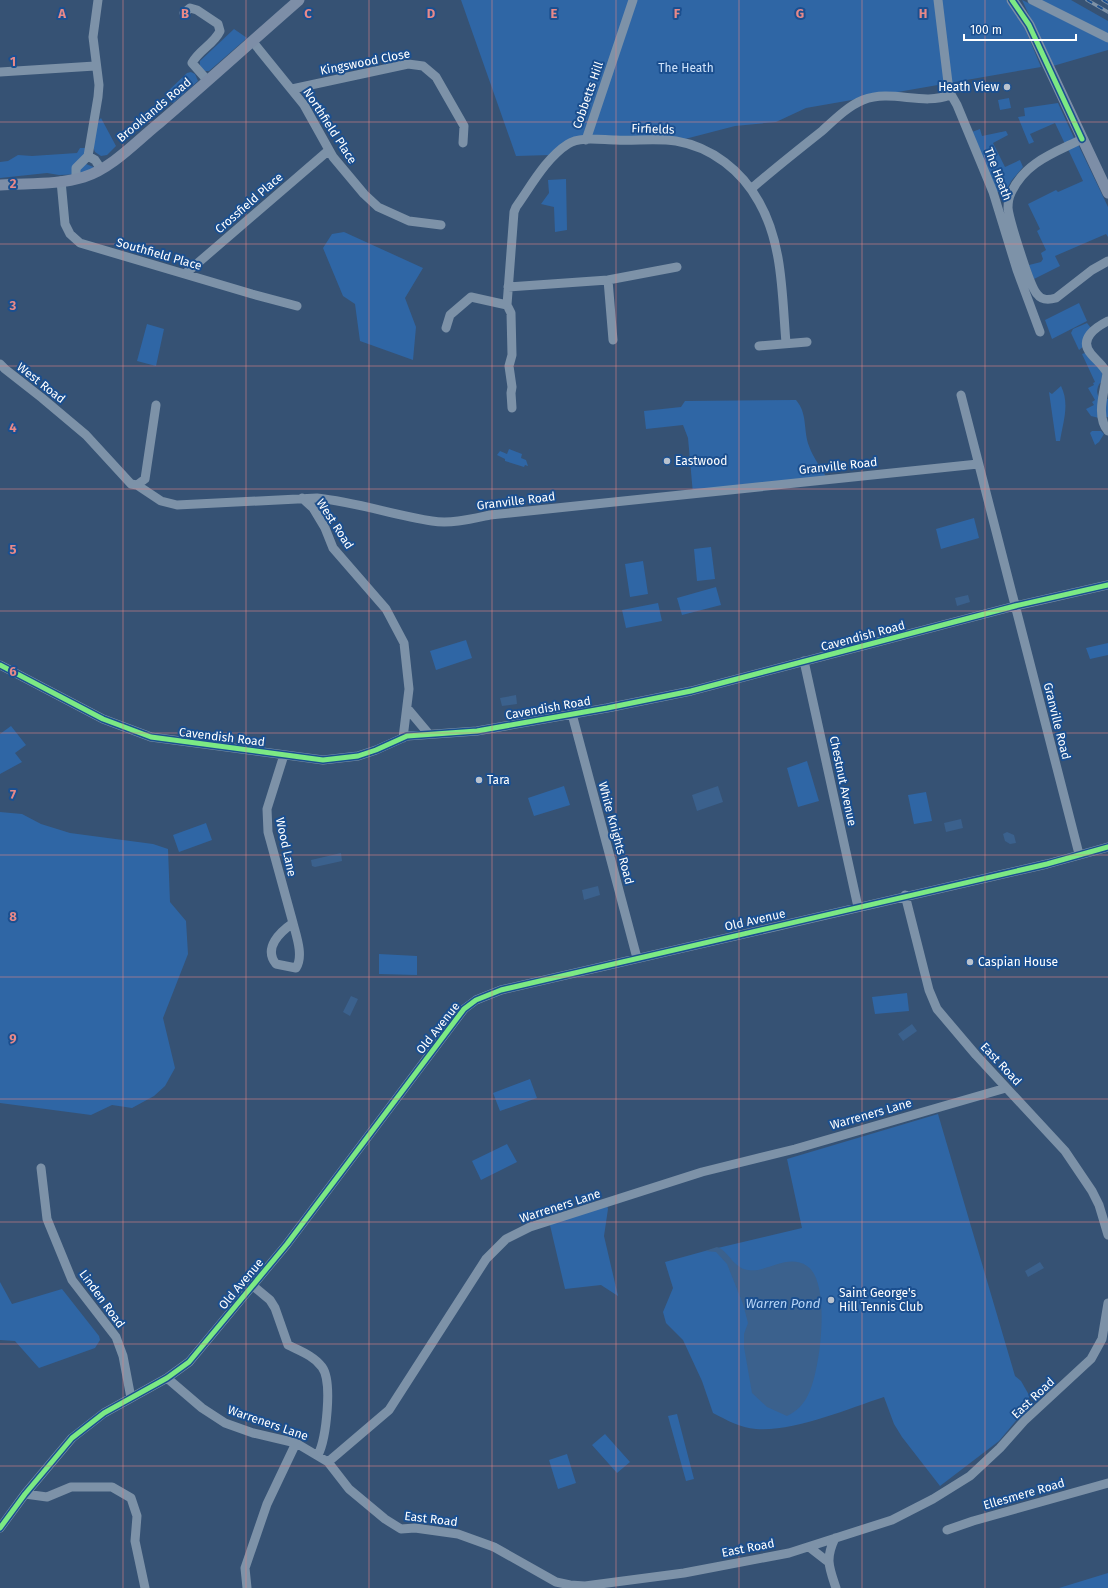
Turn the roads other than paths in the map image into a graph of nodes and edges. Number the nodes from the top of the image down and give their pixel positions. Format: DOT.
graph roads {
  1 [pos="98,0"];
  2 [pos="300,0"];
  3 [pos="633,0"];
  4 [pos="938,0"];
  5 [pos="1012,0"];
  6 [pos="1032,0"];
  7 [pos="184,13"];
  8 [pos="1108,38"];
  9 [pos="253,42"];
  10 [pos="95,66"];
  11 [pos="0,72"];
  12 [pos="208,81"];
  13 [pos="292,89"];
  14 [pos="950,95"];
  15 [pos="586,140"];
  16 [pos="1082,140"];
  17 [pos="463,143"];
  18 [pos="329,150"];
  19 [pos="88,156"];
  20 [pos="101,168"];
  21 [pos="76,179"];
  22 [pos="61,181"];
  23 [pos="1,182"];
  24 [pos="751,189"];
  25 [pos="1108,194"];
  26 [pos="441,225"];
  27 [pos="1108,261"];
  28 [pos="677,267"];
  29 [pos="186,274"];
  30 [pos="608,280"];
  31 [pos="508,287"];
  32 [pos="507,305"];
  33 [pos="297,306"];
  34 [pos="1108,321"];
  35 [pos="445,323"];
  36 [pos="1040,332"];
  37 [pos="613,340"];
  38 [pos="807,342"];
  39 [pos="786,343"];
  40 [pos="759,346"];
  41 [pos="0,364"];
  42 [pos="962,395"];
  43 [pos="156,405"];
  44 [pos="512,408"];
  45 [pos="1108,431"];
  46 [pos="978,464"];
  47 [pos="137,485"];
  48 [pos="302,498"];
  49 [pos="1108,585"];
  50 [pos="1015,606"];
  51 [pos="804,661"];
  52 [pos="0,665"];
  53 [pos="408,708"];
  54 [pos="572,714"];
  55 [pos="428,733"];
  56 [pos="403,738"];
  57 [pos="284,755"];
  58 [pos="1108,847"];
  59 [pos="1079,854"];
  60 [pos="905,895"];
  61 [pos="858,906"];
  62 [pos="292,923"];
  63 [pos="637,958"];
  64 [pos="1006,1088"];
  65 [pos="41,1168"];
  66 [pos="1108,1235"];
  67 [pos="252,1285"];
  68 [pos="1108,1303"];
  69 [pos="167,1378"];
  70 [pos="131,1398"];
  71 [pos="296,1443"];
  72 [pos="318,1455"];
  73 [pos="328,1462"];
  74 [pos="1108,1483"];
  75 [pos="26,1494"];
  76 [pos="0,1528"];
  77 [pos="947,1530"];
  78 [pos="835,1538"];
  79 [pos="809,1547"];
  80 [pos="827,1561"];
  81 [pos="146,1588"];
  82 [pos="247,1588"];
  83 [pos="836,1588"];
  1 -- 10 [label="street"];
  2 -- 9 [label="main road, Brooklands Road"];
  3 -- 15 [label="street, Cobbetts Hill"];
  4 -- 14 [label="street, The Heath"];
  5 -- 16 [label="main road"];
  6 -- 8 [label="street"];
  7 -- 12 [label="street"];
  9 -- 12 [label="main road, Brooklands Road"];
  9 -- 13 [label="street, Northfield Place"];
  10 -- 11 [label="street"];
  10 -- 19 [label="street"];
  12 -- 20 [label="main road, Brooklands Road"];
  13 -- 17 [label="street, Kingswood Close"];
  13 -- 18 [label="street, Northfield Place"];
  14 -- 24 [label="street"];
  14 -- 36 [label="street, The Heath"];
  15 -- 24 [label="street, Firfields"];
  15 -- 31 [label="street, Cobbetts Hill"];
  16 -- 25 [label="main road"];
  16 -- 27 [label="street"];
  18 -- 26 [label="street, Northfield Place"];
  18 -- 29 [label="street, Crossfield Place"];
  19 -- 20 [label="street"];
  19 -- 21 [label="street"];
  20 -- 21 [label="main road, Brooklands Road"];
  21 -- 22 [label="main road, Brooklands Road"];
  22 -- 23 [label="main road, Brooklands Road"];
  22 -- 29 [label="street, Southfield Place"];
  24 -- 39 [label="street, Firfields"];
  28 -- 30 [label="street"];
  29 -- 33 [label="street, Southfield Place"];
  30 -- 31 [label="street"];
  30 -- 37 [label="street"];
  31 -- 32 [label="street, Cobbetts Hill"];
  32 -- 35 [label="street"];
  32 -- 44 [label="street, Cobbetts Hill"];
  34 -- 45 [label="street"];
  38 -- 39 [label="street"];
  39 -- 40 [label="street"];
  41 -- 47 [label="street, West Road"];
  42 -- 46 [label="street"];
  43 -- 47 [label="street"];
  46 -- 48 [label="street, Granville Road"];
  46 -- 50 [label="street, Granville Road"];
  47 -- 48 [label="street, West Road"];
  48 -- 53 [label="street, West Road"];
  49 -- 50 [label="street, Cavendish Road"];
  50 -- 51 [label="street, Cavendish Road"];
  50 -- 59 [label="street, Granville Road"];
  51 -- 54 [label="street, Cavendish Road"];
  51 -- 61 [label="street, Chestnut Avenue"];
  52 -- 57 [label="street, Cavendish Road"];
  53 -- 55 [label="street"];
  53 -- 56 [label="street, West Road"];
  54 -- 55 [label="street, Cavendish Road"];
  54 -- 63 [label="street, White Knights Road"];
  55 -- 56 [label="street, Cavendish Road"];
  56 -- 57 [label="street, Cavendish Road"];
  57 -- 62 [label="street, Wood Lane"];
  58 -- 59 [label="street, Old Avenue"];
  59 -- 60 [label="street, Old Avenue"];
  60 -- 61 [label="street, Old Avenue"];
  60 -- 64 [label="street, East Road"];
  61 -- 63 [label="street, Old Avenue"];
  62 -- 62 [label="street, Wood Lane"];
  63 -- 67 [label="street, Old Avenue"];
  64 -- 66 [label="street, East Road"];
  64 -- 73 [label="street, Warreners Lane"];
  65 -- 70 [label="street, Linden Road"];
  67 -- 69 [label="street, Old Avenue"];
  67 -- 72 [label="street"];
  68 -- 78 [label="street, East Road"];
  69 -- 70 [label="street, Old Avenue"];
  69 -- 71 [label="street, Warreners Lane"];
  70 -- 75 [label="street, Old Avenue"];
  71 -- 72 [label="street, Warreners Lane"];
  71 -- 82 [label="street"];
  72 -- 73 [label="street, Warreners Lane"];
  73 -- 79 [label="street, East Road"];
  74 -- 77 [label="street, Ellesmere Road"];
  75 -- 76 [label="street, Old Avenue"];
  75 -- 81 [label="street"];
  78 -- 79 [label="street, East Road"];
  78 -- 80 [label="street"];
  79 -- 80 [label="street"];
  80 -- 83 [label="street"];
}
